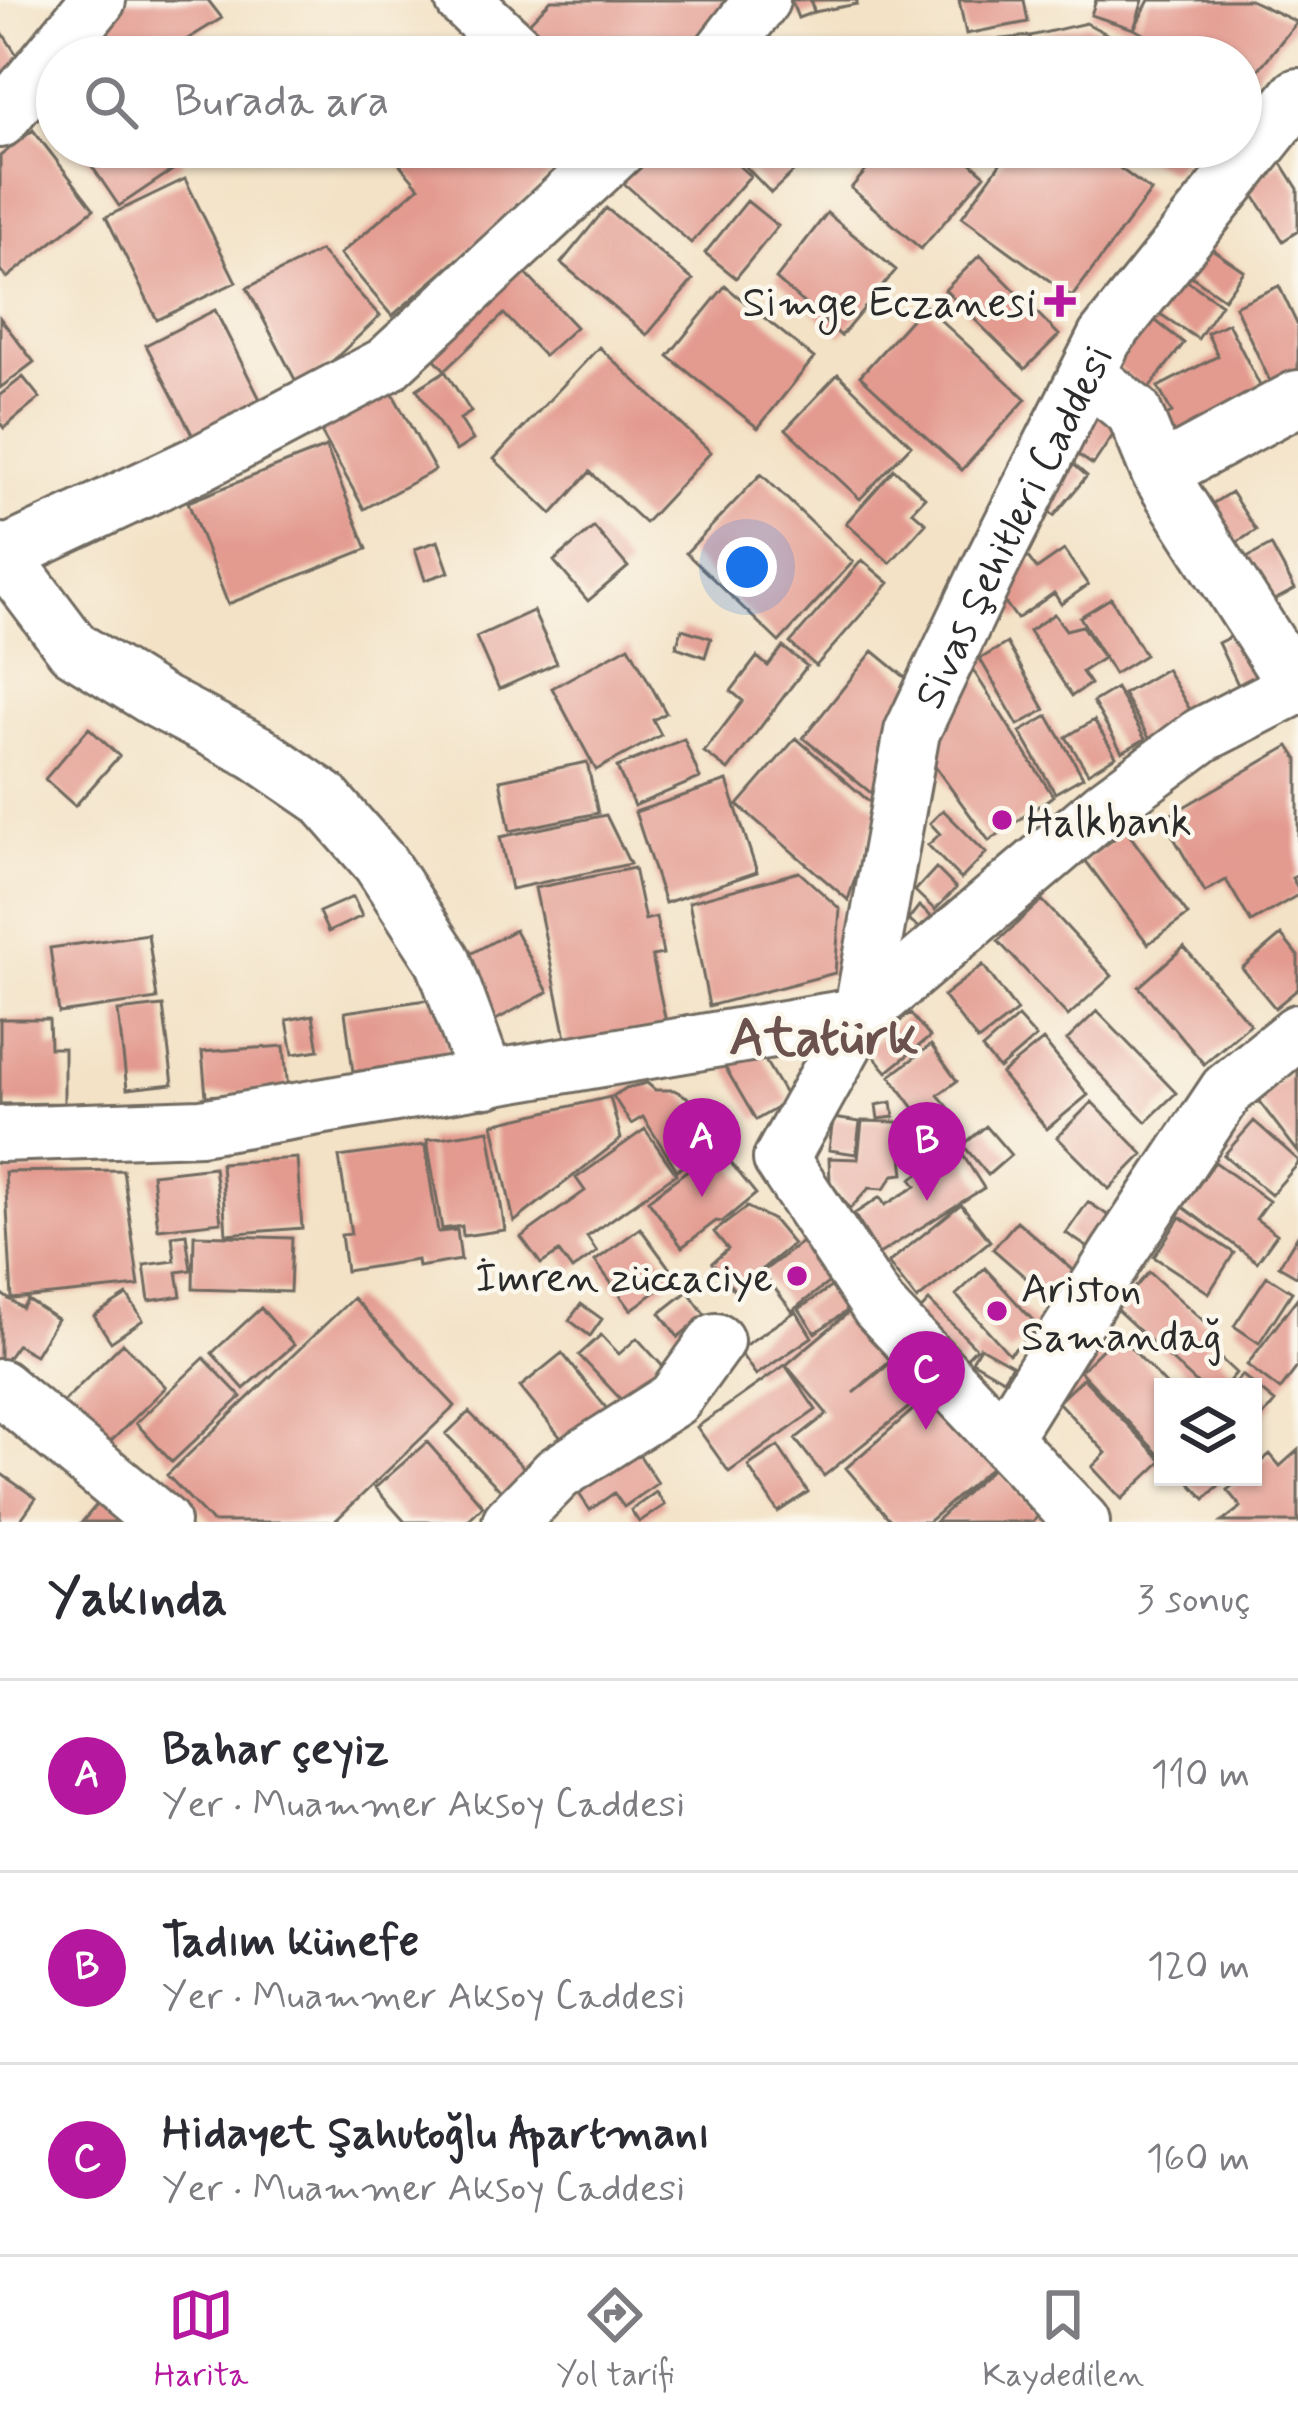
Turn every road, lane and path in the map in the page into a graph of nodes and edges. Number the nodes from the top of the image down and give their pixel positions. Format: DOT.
graph roads {
  1 [pos="98,0"];
  2 [pos="464,0"];
  3 [pos="762,0"];
  4 [pos="69,36"];
  5 [pos="502,36"];
  6 [pos="734,36"];
  7 [pos="36,76"];
  8 [pos="1298,96"];
  9 [pos="0,120"];
  10 [pos="1262,141"];
  11 [pos="597,168"];
  12 [pos="1241,168"];
  13 [pos="1087,375"];
  14 [pos="1298,398"];
  15 [pos="1159,473"];
  16 [pos="2,553"];
  17 [pos="1297,686"];
  18 [pos="861,1015"];
  19 [pos="1298,1032"];
  20 [pos="487,1080"];
  21 [pos="0,1134"];
  22 [pos="716,1341"];
  23 [pos="0,1387"];
  24 [pos="1004,1436"];
  25 [pos="1073,1518"];
  26 [pos="162,1522"];
  27 [pos="510,1522"];
  1 -- 4 [label="street"];
  2 -- 5 [label="street"];
  3 -- 6 [label="street"];
  7 -- 9 [label="street"];
  8 -- 10 [label="street, Sivas Şehitleri Caddesi"];
  11 -- 16 [label="street"];
  12 -- 13 [label="street, Sivas Şehitleri Caddesi"];
  13 -- 15 [label="street"];
  13 -- 18 [label="street, Sivas Şehitleri Caddesi"];
  14 -- 15 [label="street"];
  15 -- 17 [label="street"];
  16 -- 20 [label="street"];
  17 -- 18 [label="street"];
  18 -- 20 [label="street"];
  18 -- 24 [label="street"];
  19 -- 24 [label="street"];
  20 -- 21 [label="street"];
  22 -- 27 [label="street"];
  23 -- 26 [label="street"];
  24 -- 25 [label="street"];
}
